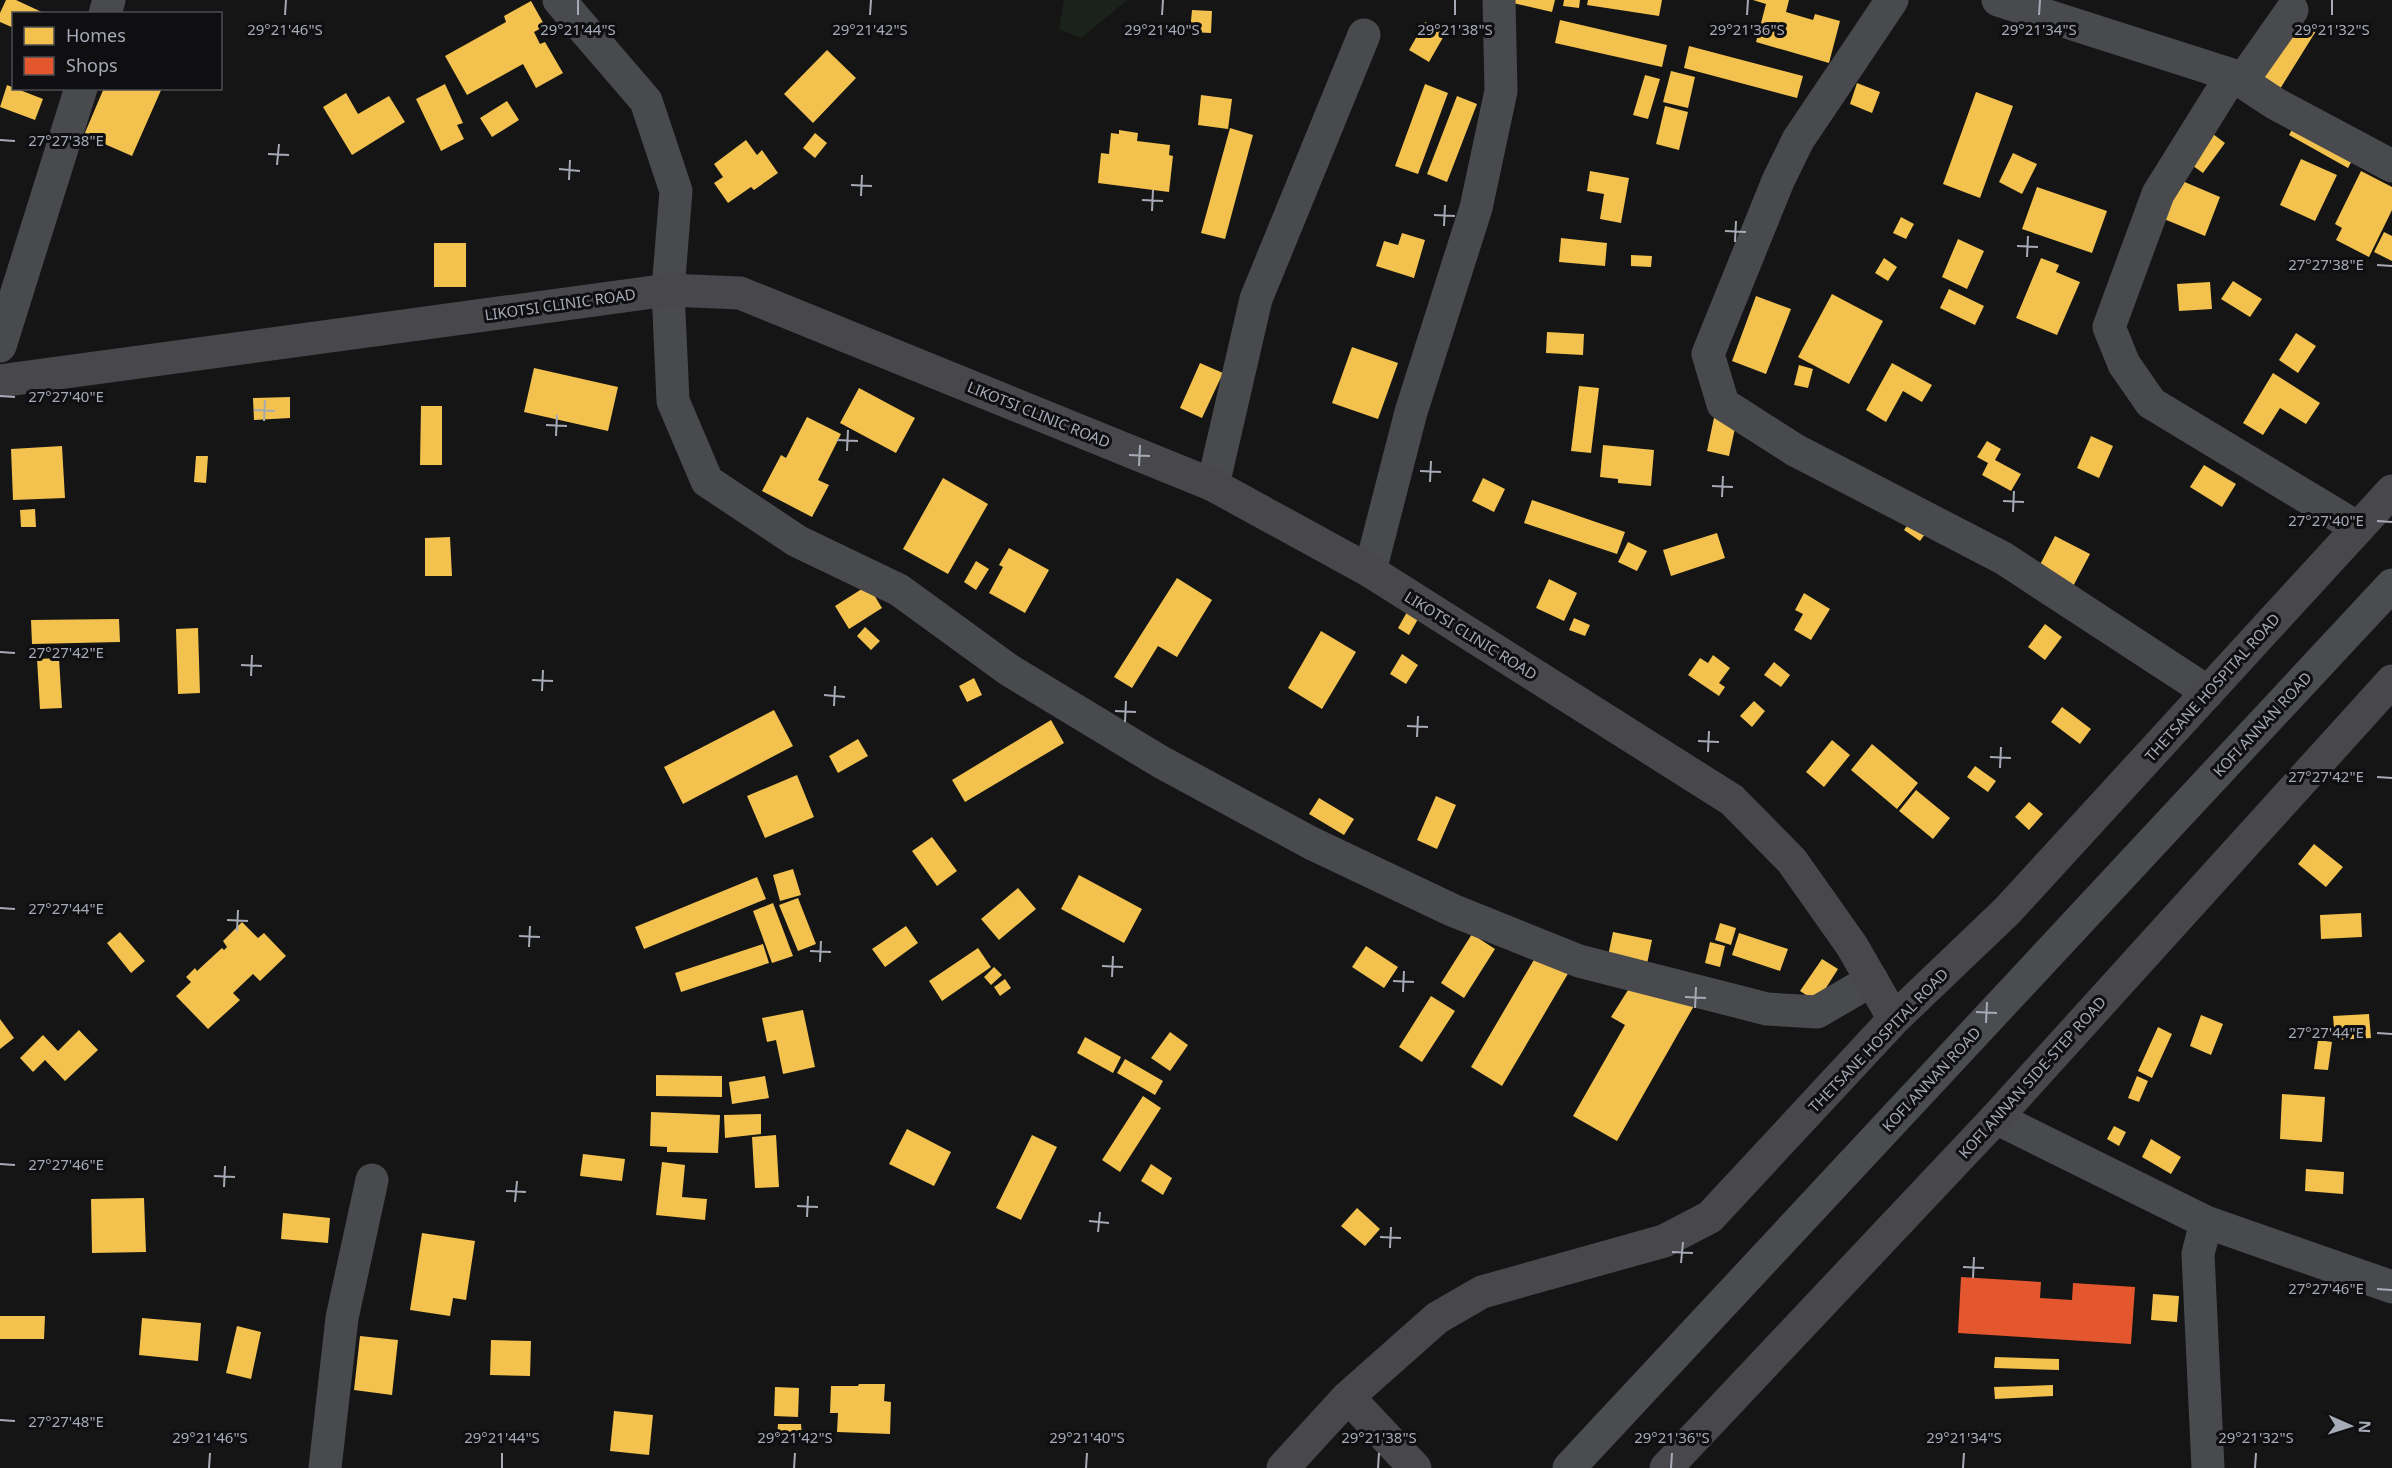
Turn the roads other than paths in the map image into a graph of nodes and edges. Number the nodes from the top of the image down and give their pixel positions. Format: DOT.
graph roads {
  1 [pos="559,0"];
  2 [pos="1499,0"];
  3 [pos="1892,0"];
  4 [pos="1998,0"];
  5 [pos="2292,10"];
  6 [pos="2077,12"];
  7 [pos="1364,35"];
  8 [pos="2237,78"];
  9 [pos="80,90"];
  10 [pos="2392,166"];
  11 [pos="668,290"];
  12 [pos="0,346"];
  13 [pos="0,381"];
  14 [pos="1214,485"];
  15 [pos="2392,490"];
  16 [pos="2358,528"];
  17 [pos="1370,571"];
  18 [pos="2392,585"];
  19 [pos="2392,681"];
  20 [pos="2208,692"];
  21 [pos="1872,980"];
  22 [pos="1894,1020"];
  23 [pos="1996,1118"];
  24 [pos="372,1180"];
  25 [pos="2206,1222"];
  26 [pos="2392,1287"];
  27 [pos="1348,1397"];
  28 [pos="325,1468"];
  29 [pos="1283,1468"];
  30 [pos="1415,1468"];
  31 [pos="1569,1468"];
  32 [pos="1666,1468"];
  33 [pos="2208,1468"];
  1 -- 11 [label="street"];
  2 -- 17 [label="street"];
  3 -- 20 [label="street"];
  4 -- 6 [label="street"];
  5 -- 8 [label="street"];
  6 -- 8 [label="street"];
  7 -- 14 [label="street"];
  8 -- 10 [label="street"];
  8 -- 16 [label="street"];
  9 -- 12 [label="street"];
  11 -- 13 [label="street, LIKOTSI CLINIC ROAD"];
  11 -- 14 [label="street, LIKOTSI CLINIC ROAD"];
  11 -- 21 [label="street"];
  14 -- 17 [label="street, LIKOTSI CLINIC ROAD"];
  15 -- 16 [label="street, THETSANE HOSPITAL ROAD"];
  16 -- 20 [label="street, THETSANE HOSPITAL ROAD"];
  17 -- 21 [label="street, LIKOTSI CLINIC ROAD"];
  18 -- 31 [label="main road, KOFI ANNAN ROAD"];
  19 -- 23 [label="street, KOFI ANNAN SIDE-STEP ROAD"];
  20 -- 22 [label="street, THETSANE HOSPITAL ROAD"];
  21 -- 22 [label="street, LIKOTSI CLINIC ROAD"];
  22 -- 27 [label="street, THETSANE HOSPITAL ROAD"];
  23 -- 25 [label="street"];
  23 -- 32 [label="street, KOFI ANNAN SIDE-STEP ROAD"];
  24 -- 28 [label="street"];
  25 -- 26 [label="street"];
  25 -- 33 [label="street"];
  27 -- 29 [label="street, THETSANE HOSPITAL ROAD"];
  27 -- 30 [label="street"];
}
